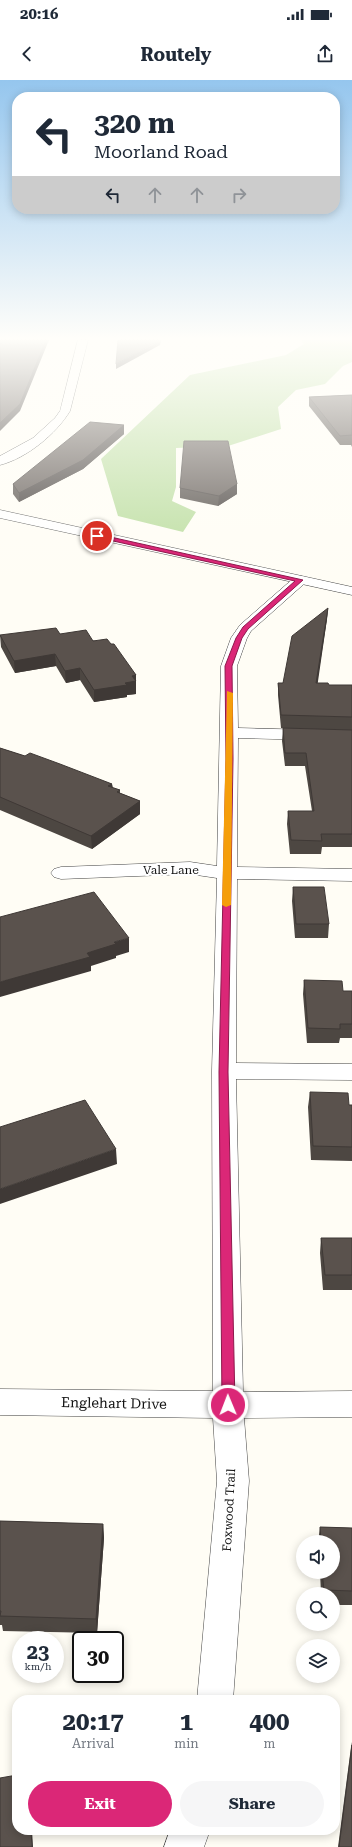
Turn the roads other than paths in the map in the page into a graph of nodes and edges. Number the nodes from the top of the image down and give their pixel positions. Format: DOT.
graph roads {
  1 [pos="58,422"];
  2 [pos="0,461"];
  3 [pos="0,514"];
  4 [pos="300,580"];
  5 [pos="352,591"];
  6 [pos="229,733"];
  7 [pos="352,736"];
  8 [pos="61,873"];
  9 [pos="227,873"];
  10 [pos="352,875"];
  11 [pos="224,1072"];
  12 [pos="352,1072"];
  13 [pos="0,1402"];
  14 [pos="352,1404"];
  15 [pos="228,1405"];
  16 [pos="215,1695"];
  17 [pos="188,1835"];
  18 [pos="184,1847"];
  1 -- 2 [label="street"];
  3 -- 4 [label="street"];
  4 -- 5 [label="street"];
  4 -- 6 [label="street, Foxwood Trail"];
  6 -- 7 [label="street"];
  6 -- 9 [label="street, Foxwood Trail"];
  8 -- 9 [label="street, Vale Lane"];
  9 -- 10 [label="street, Vale Lane"];
  9 -- 11 [label="street, Foxwood Trail"];
  11 -- 12 [label="street"];
  11 -- 15 [label="street, Foxwood Trail"];
  13 -- 15 [label="street, Englehart Drive"];
  14 -- 15 [label="street, Englehart Drive"];
  15 -- 16 [label="street, Foxwood Trail"];
  17 -- 18 [label="street"];
}
